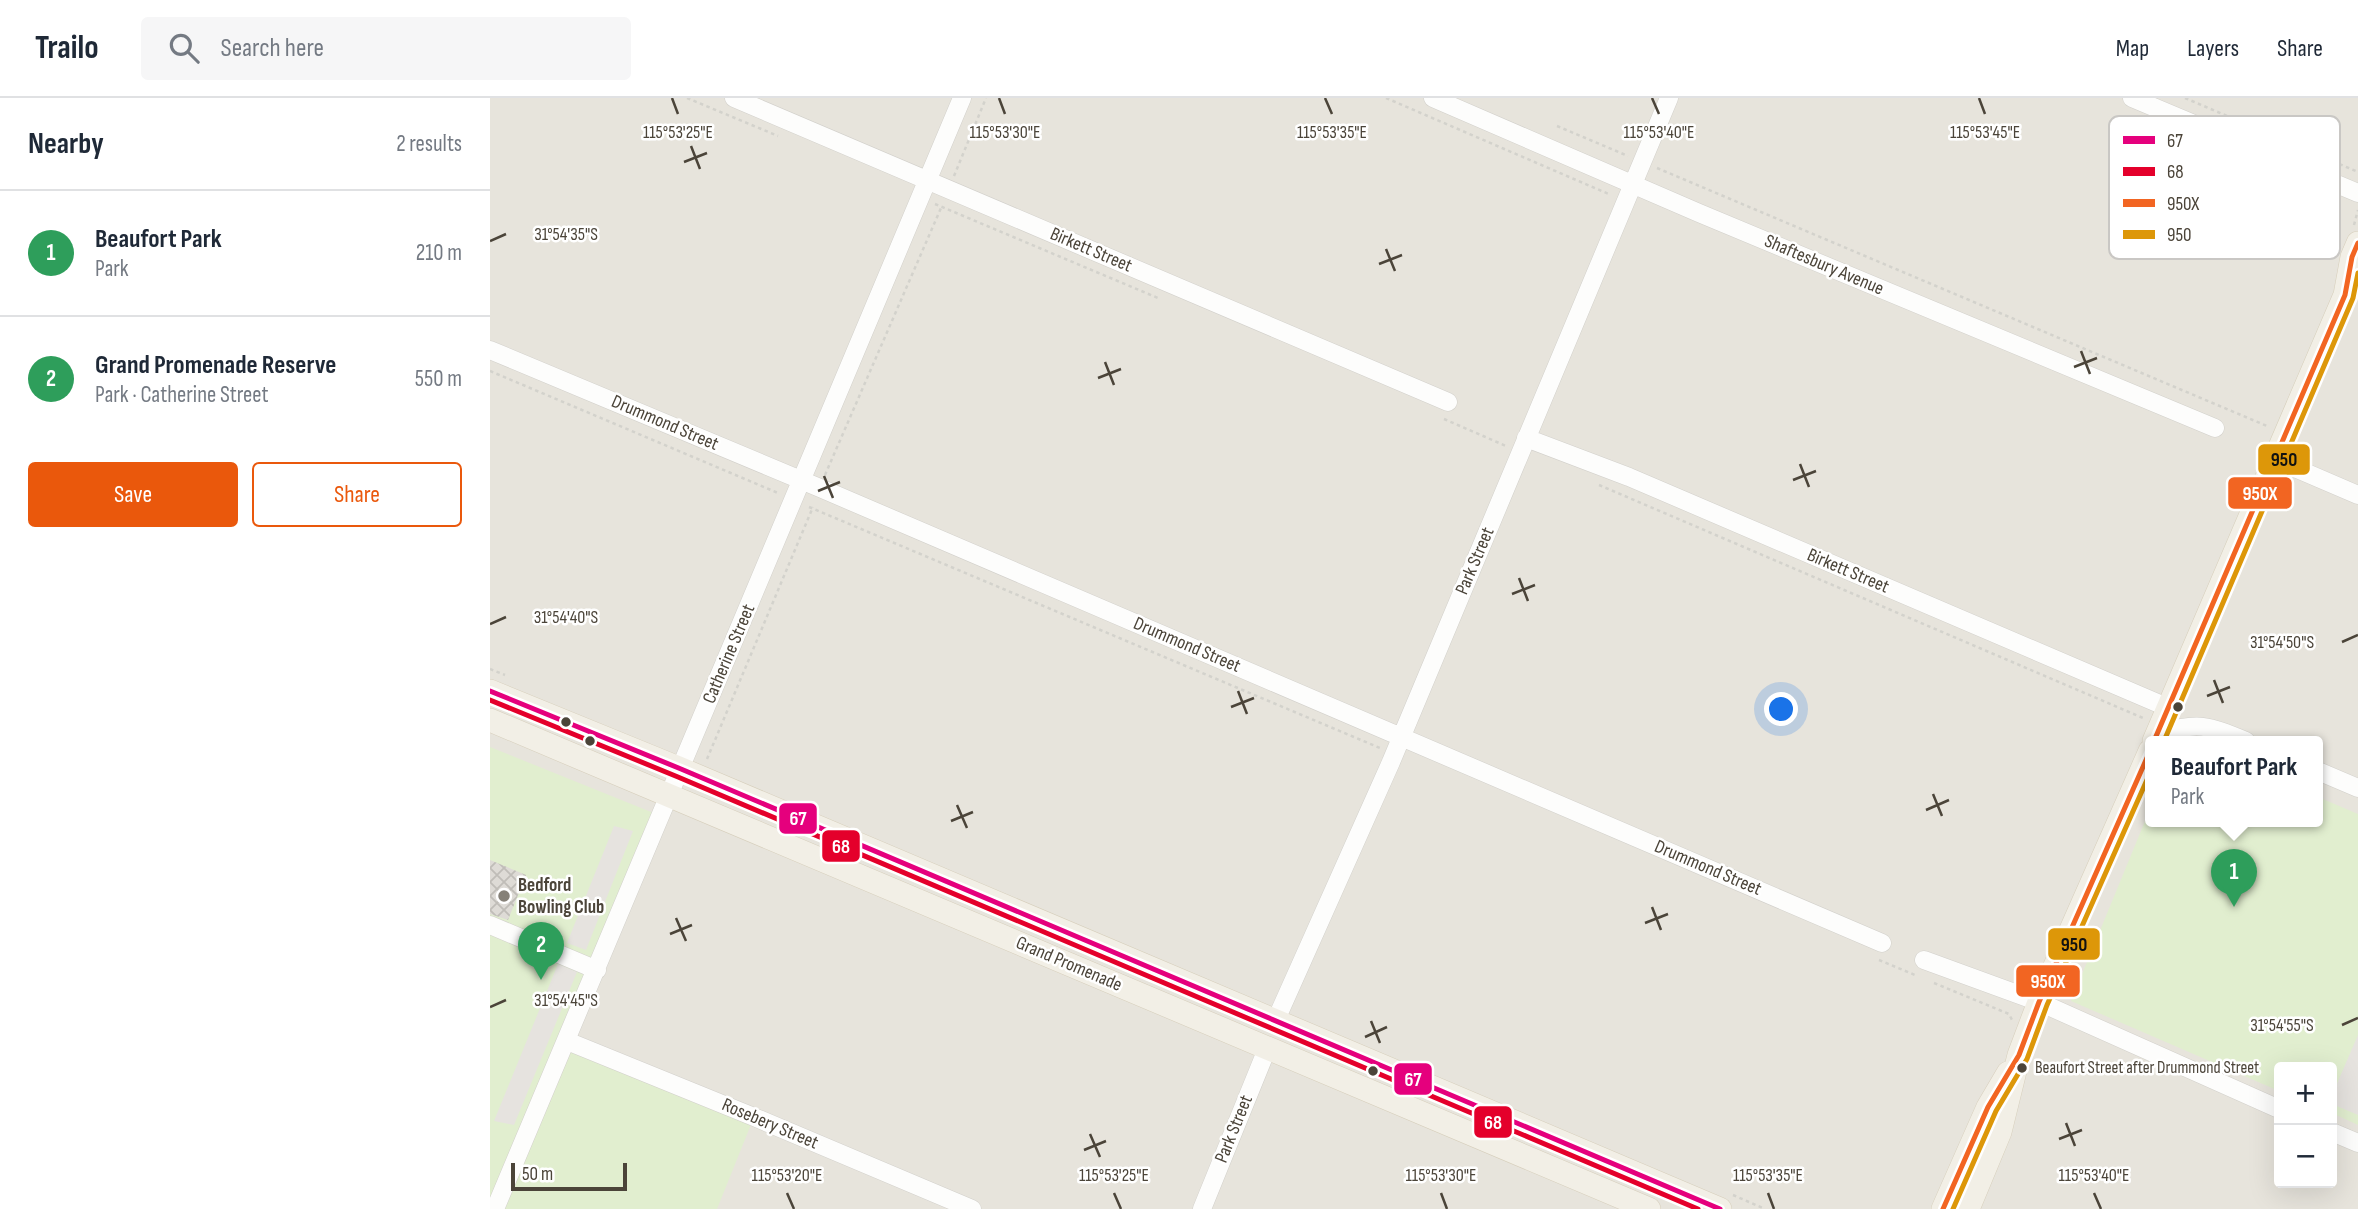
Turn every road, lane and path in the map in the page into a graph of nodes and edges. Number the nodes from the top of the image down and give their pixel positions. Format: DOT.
graph roads {
  1 [pos="734,98"];
  2 [pos="962,98"];
  3 [pos="986,98"];
  4 [pos="1433,98"];
  5 [pos="1669,98"];
  6 [pos="2132,98"];
  7 [pos="2185,98"];
  8 [pos="2175,116"];
  9 [pos="2227,116"];
  10 [pos="1556,126"];
  11 [pos="1642,162"];
  12 [pos="2340,164"];
  13 [pos="2358,172"];
  14 [pos="928,180"];
  15 [pos="1633,184"];
  16 [pos="2340,185"];
  17 [pos="949,189"];
  18 [pos="2358,193"];
  19 [pos="2358,243"];
  20 [pos="2351,285"];
  21 [pos="490,349"];
  22 [pos="490,371"];
  23 [pos="1448,402"];
  24 [pos="2267,426"];
  25 [pos="2215,428"];
  26 [pos="1526,438"];
  27 [pos="2274,459"];
  28 [pos="802,481"];
  29 [pos="820,488"];
  30 [pos="2358,495"];
  31 [pos="794,500"];
  32 [pos="813,508"];
  33 [pos="490,691"];
  34 [pos="2169,708"];
  35 [pos="490,720"];
  36 [pos="2156,736"];
  37 [pos="2163,736"];
  38 [pos="2233,736"];
  39 [pos="1398,745"];
  40 [pos="707,760"];
  41 [pos="2145,761"];
  42 [pos="681,769"];
  43 [pos="2323,773"];
  44 [pos="2358,788"];
  45 [pos="670,796"];
  46 [pos="490,925"];
  47 [pos="1878,950"];
  48 [pos="1923,969"];
  49 [pos="597,970"];
  50 [pos="1935,983"];
  51 [pos="2039,1002"];
  52 [pos="1275,1022"];
  53 [pos="2014,1023"];
  54 [pos="567,1041"];
  55 [pos="1267,1049"];
  56 [pos="2019,1055"];
  57 [pos="2274,1106"];
  58 [pos="2000,1132"];
  59 [pos="2337,1134"];
  60 [pos="2358,1143"];
  61 [pos="495,1209"];
  62 [pos="972,1209"];
  63 [pos="1202,1209"];
  64 [pos="1648,1209"];
  65 [pos="1720,1209"];
  66 [pos="1943,1209"];
  67 [pos="1968,1209"];
  68 [pos="1982,1209"];
  1 -- 14 [label="street, Birkett Street"];
  2 -- 14 [label="street, Catherine Street"];
  3 -- 17 [label="path"];
  4 -- 15 [label="street, Shaftesbury Avenue"];
  5 -- 11 [label="street, Park Street"];
  6 -- 8 [label="street"];
  7 -- 9 [label="path"];
  10 -- 11 [label="path"];
  11 -- 15 [label="street, Park Street"];
  11 -- 24 [label="path"];
  12 -- 13 [label="path"];
  14 -- 17 [label="street, Birkett Street"];
  14 -- 28 [label="street, Catherine Street"];
  15 -- 25 [label="street, Shaftesbury Avenue"];
  15 -- 26 [label="street, Park Street"];
  16 -- 18 [label="street"];
  17 -- 23 [label="street, Birkett Street"];
  17 -- 29 [label="path"];
  19 -- 20 [label="main road"];
  20 -- 27 [label="main road"];
  21 -- 28 [label="street, Drummond Street"];
  22 -- 31 [label="path"];
  26 -- 34 [label="street, Birkett Street"];
  26 -- 39 [label="street, Park Street"];
  27 -- 30 [label="street"];
  27 -- 34 [label="main road"];
  28 -- 29 [label="street, Drummond Street"];
  28 -- 31 [label="street, Catherine Street"];
  29 -- 32 [label="path"];
  29 -- 39 [label="street, Drummond Street"];
  31 -- 32 [label="path"];
  31 -- 42 [label="street, Catherine Street"];
  32 -- 39 [label="path"];
  32 -- 40 [label="path"];
  33 -- 42 [label="main road, Grand Promenade"];
  34 -- 36 [label="main road"];
  35 -- 45 [label="main road, Grand Promenade"];
  37 -- 38 [label="street"];
  39 -- 47 [label="street, Drummond Street"];
  39 -- 52 [label="street, Park Street"];
  41 -- 51 [label="main road"];
  42 -- 45 [label="street, Catherine Street"];
  42 -- 52 [label="main road, Grand Promenade"];
  43 -- 44 [label="street"];
  45 -- 49 [label="street, Catherine Street"];
  45 -- 55 [label="main road, Grand Promenade"];
  46 -- 49 [label="street"];
  47 -- 48 [label="path"];
  48 -- 51 [label="street"];
  49 -- 54 [label="street, Catherine Street"];
  50 -- 53 [label="path"];
  51 -- 56 [label="main road"];
  51 -- 57 [label="street"];
  52 -- 65 [label="main road, Grand Promenade"];
  54 -- 61 [label="street, Catherine Street"];
  54 -- 62 [label="street, Rosebery Street"];
  55 -- 63 [label="street, Park Street"];
  55 -- 64 [label="main road, Grand Promenade"];
  56 -- 58 [label="main road"];
  56 -- 66 [label="main road"];
  58 -- 67 [label="main road"];
  58 -- 68 [label="main road"];
  59 -- 60 [label="street"];
}
